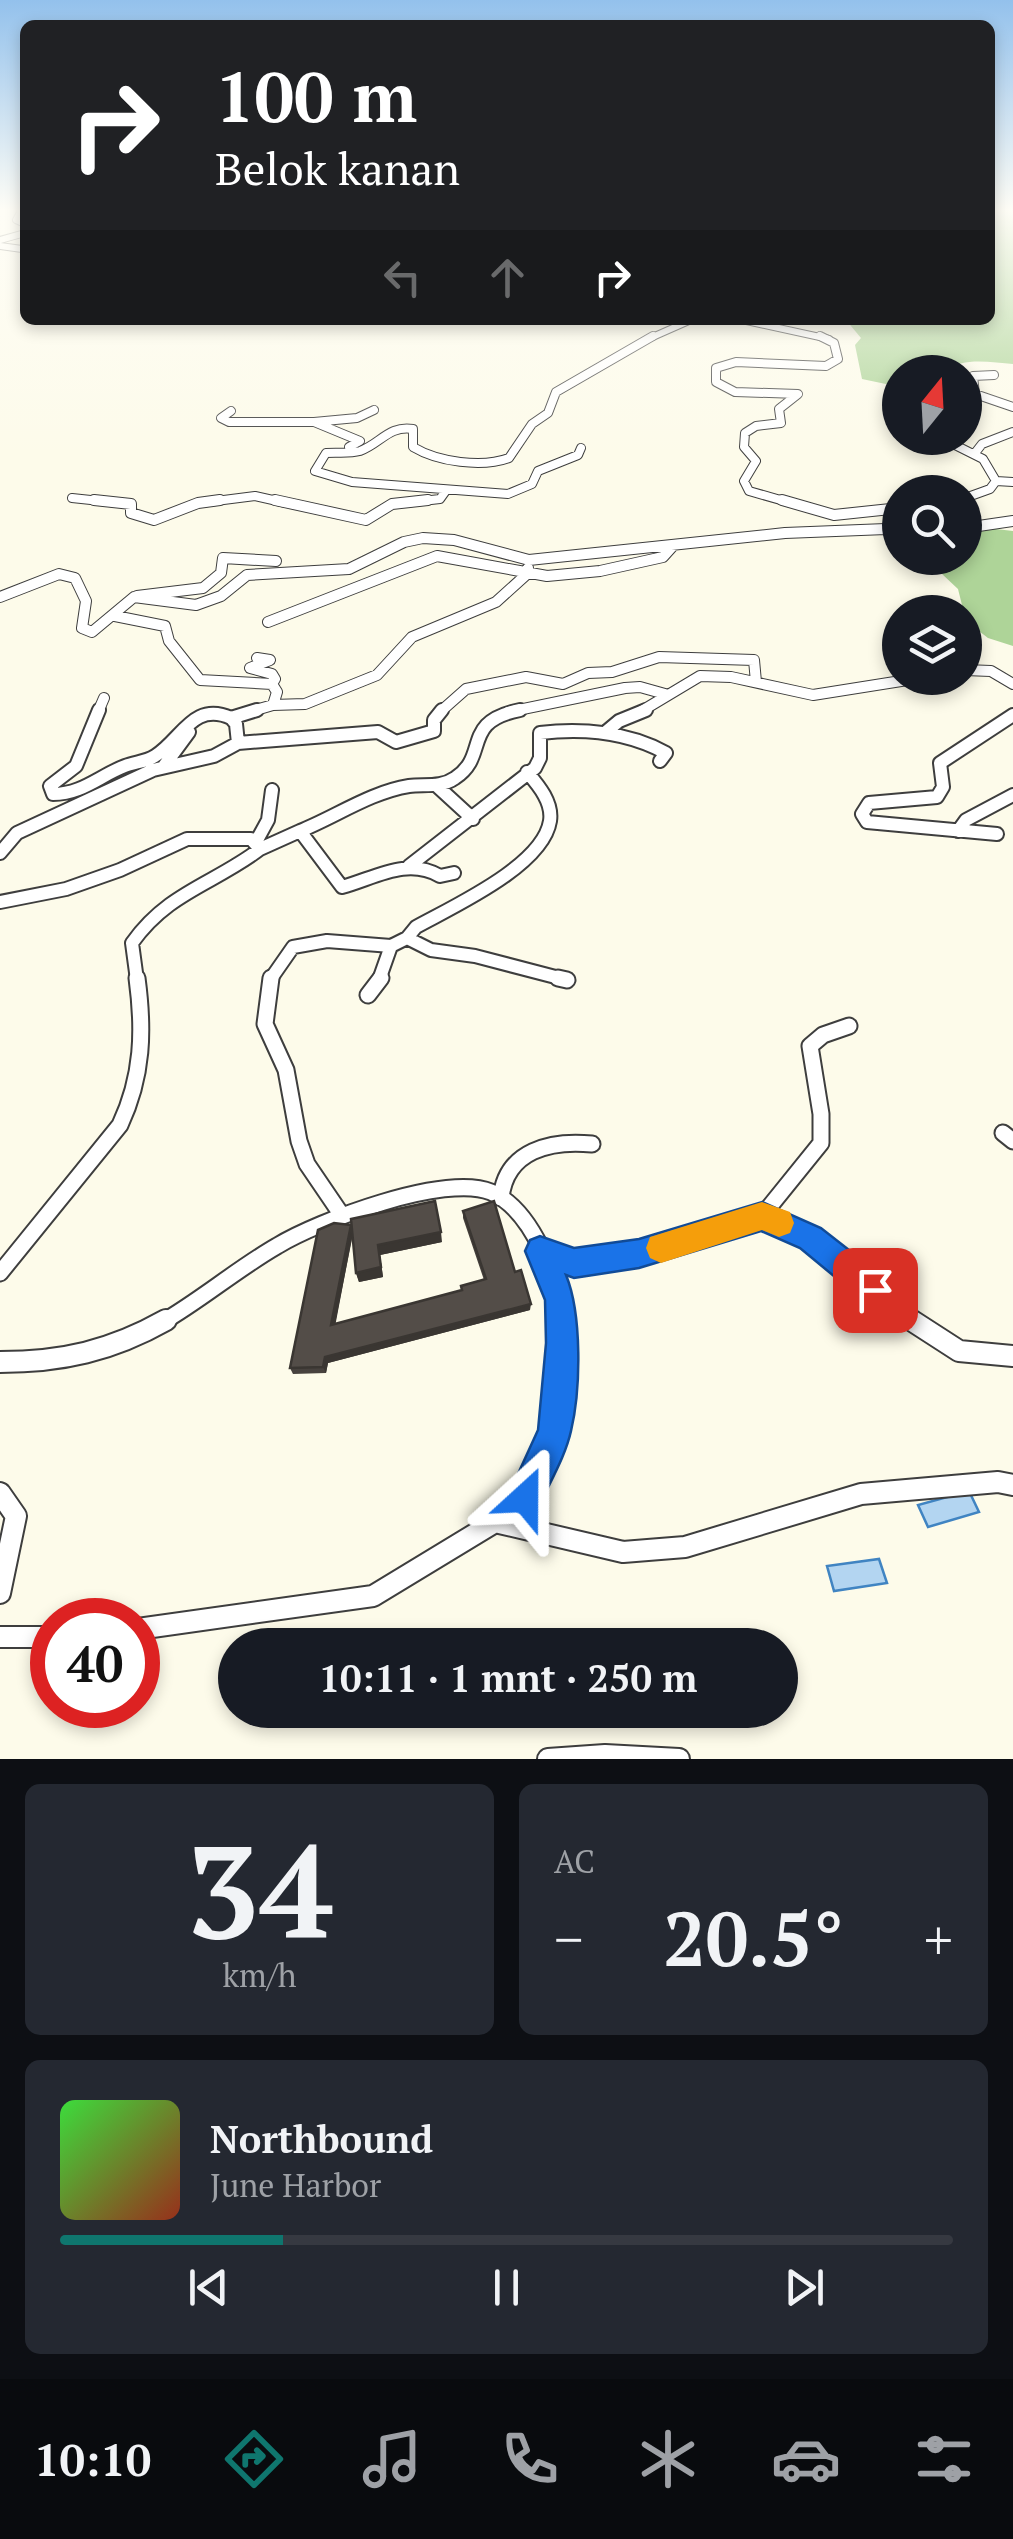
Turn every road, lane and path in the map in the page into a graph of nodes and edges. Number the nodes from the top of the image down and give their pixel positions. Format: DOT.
graph roads {
  1 [pos="672,325"];
  2 [pos="764,325"];
  3 [pos="994,375"];
  4 [pos="982,377"];
  5 [pos="982,397"];
  6 [pos="1013,407"];
  7 [pos="374,410"];
  8 [pos="231,411"];
  9 [pos="314,422"];
  10 [pos="1013,432"];
  11 [pos="982,444"];
  12 [pos="581,448"];
  13 [pos="338,451"];
  14 [pos="976,455"];
  15 [pos="996,481"];
  16 [pos="1013,482"];
  17 [pos="445,492"];
  18 [pos="982,492"];
  19 [pos="72,498"];
  20 [pos="882,510"];
  21 [pos="1010,523"];
  22 [pos="982,526"];
  23 [pos="882,529"];
  24 [pos="672,548"];
  25 [pos="276,560"];
  26 [pos="529,560"];
  27 [pos="527,574"];
  28 [pos="0,596"];
  29 [pos="134,597"];
  30 [pos="115,616"];
  31 [pos="268,622"];
  32 [pos="258,658"];
  33 [pos="982,670"];
  34 [pos="756,682"];
  35 [pos="272,684"];
  36 [pos="882,684"];
  37 [pos="1013,684"];
  38 [pos="665,694"];
  39 [pos="104,698"];
  40 [pos="273,705"];
  41 [pos="203,713"];
  42 [pos="1013,715"];
  43 [pos="232,718"];
  44 [pos="606,731"];
  45 [pos="238,743"];
  46 [pos="660,761"];
  47 [pos="164,766"];
  48 [pos="527,772"];
  49 [pos="437,786"];
  50 [pos="272,790"];
  51 [pos="1013,795"];
  52 [pos="473,819"];
  53 [pos="958,831"];
  54 [pos="300,832"];
  55 [pos="997,834"];
  56 [pos="258,845"];
  57 [pos="0,853"];
  58 [pos="409,866"];
  59 [pos="454,873"];
  60 [pos="0,902"];
  61 [pos="407,938"];
  62 [pos="392,946"];
  63 [pos="567,980"];
  64 [pos="368,996"];
  65 [pos="848,1026"];
  66 [pos="592,1144"];
  67 [pos="500,1198"];
  68 [pos="341,1214"];
  69 [pos="762,1216"];
  70 [pos="540,1251"];
  71 [pos="0,1272"];
  72 [pos="1013,1356"];
  73 [pos="0,1362"];
  74 [pos="1013,1485"];
  75 [pos="0,1493"];
  76 [pos="495,1522"];
  77 [pos="0,1593"];
  78 [pos="160,1626"];
  79 [pos="0,1637"];
  80 [pos="30,1637"];
  81 [pos="548,1759"];
  82 [pos="679,1759"];
  1 -- 13 [label="street"];
  2 -- 20 [label="street"];
  3 -- 4 [label="street"];
  5 -- 6 [label="street"];
  7 -- 9 [label="street"];
  8 -- 9 [label="street"];
  9 -- 13 [label="street"];
  10 -- 11 [label="street"];
  12 -- 17 [label="street"];
  13 -- 17 [label="street"];
  14 -- 15 [label="street"];
  15 -- 16 [label="street"];
  15 -- 18 [label="street"];
  17 -- 19 [label="street"];
  21 -- 22 [label="street"];
  23 -- 24 [label="street"];
  24 -- 26 [label="street"];
  24 -- 27 [label="street"];
  25 -- 29 [label="street"];
  26 -- 27 [label="street"];
  26 -- 29 [label="street"];
  27 -- 31 [label="street"];
  27 -- 40 [label="street"];
  28 -- 30 [label="street"];
  29 -- 30 [label="street"];
  30 -- 35 [label="street"];
  32 -- 35 [label="street"];
  33 -- 37 [label="street"];
  34 -- 36 [label="street"];
  34 -- 38 [label="street"];
  34 -- 45 [label="street"];
  35 -- 40 [label="street"];
  38 -- 44 [label="street"];
  38 -- 49 [label="street"];
  39 -- 41 [label="street"];
  40 -- 43 [label="street"];
  41 -- 43 [label="street"];
  41 -- 47 [label="street"];
  42 -- 53 [label="street"];
  43 -- 45 [label="street"];
  44 -- 46 [label="street"];
  44 -- 48 [label="street"];
  45 -- 47 [label="street"];
  47 -- 57 [label="street"];
  48 -- 52 [label="street"];
  48 -- 61 [label="street"];
  49 -- 52 [label="street"];
  49 -- 54 [label="street"];
  50 -- 56 [label="street"];
  51 -- 53 [label="street"];
  52 -- 58 [label="street"];
  53 -- 55 [label="street"];
  54 -- 56 [label="street"];
  54 -- 58 [label="street"];
  56 -- 60 [label="street"];
  56 -- 71 [label="street"];
  58 -- 59 [label="street"];
  61 -- 62 [label="street"];
  61 -- 63 [label="street"];
  62 -- 64 [label="street"];
  62 -- 68 [label="street"];
  65 -- 69 [label="street"];
  66 -- 67 [label="street"];
  67 -- 68 [label="street"];
  67 -- 70 [label="street"];
  68 -- 73 [label="street"];
  69 -- 70 [label="street"];
  69 -- 72 [label="street"];
  70 -- 76 [label="street"];
  74 -- 76 [label="street"];
  75 -- 77 [label="street"];
  76 -- 78 [label="street"];
  79 -- 80 [label="street"];
  81 -- 82 [label="street"];
}
